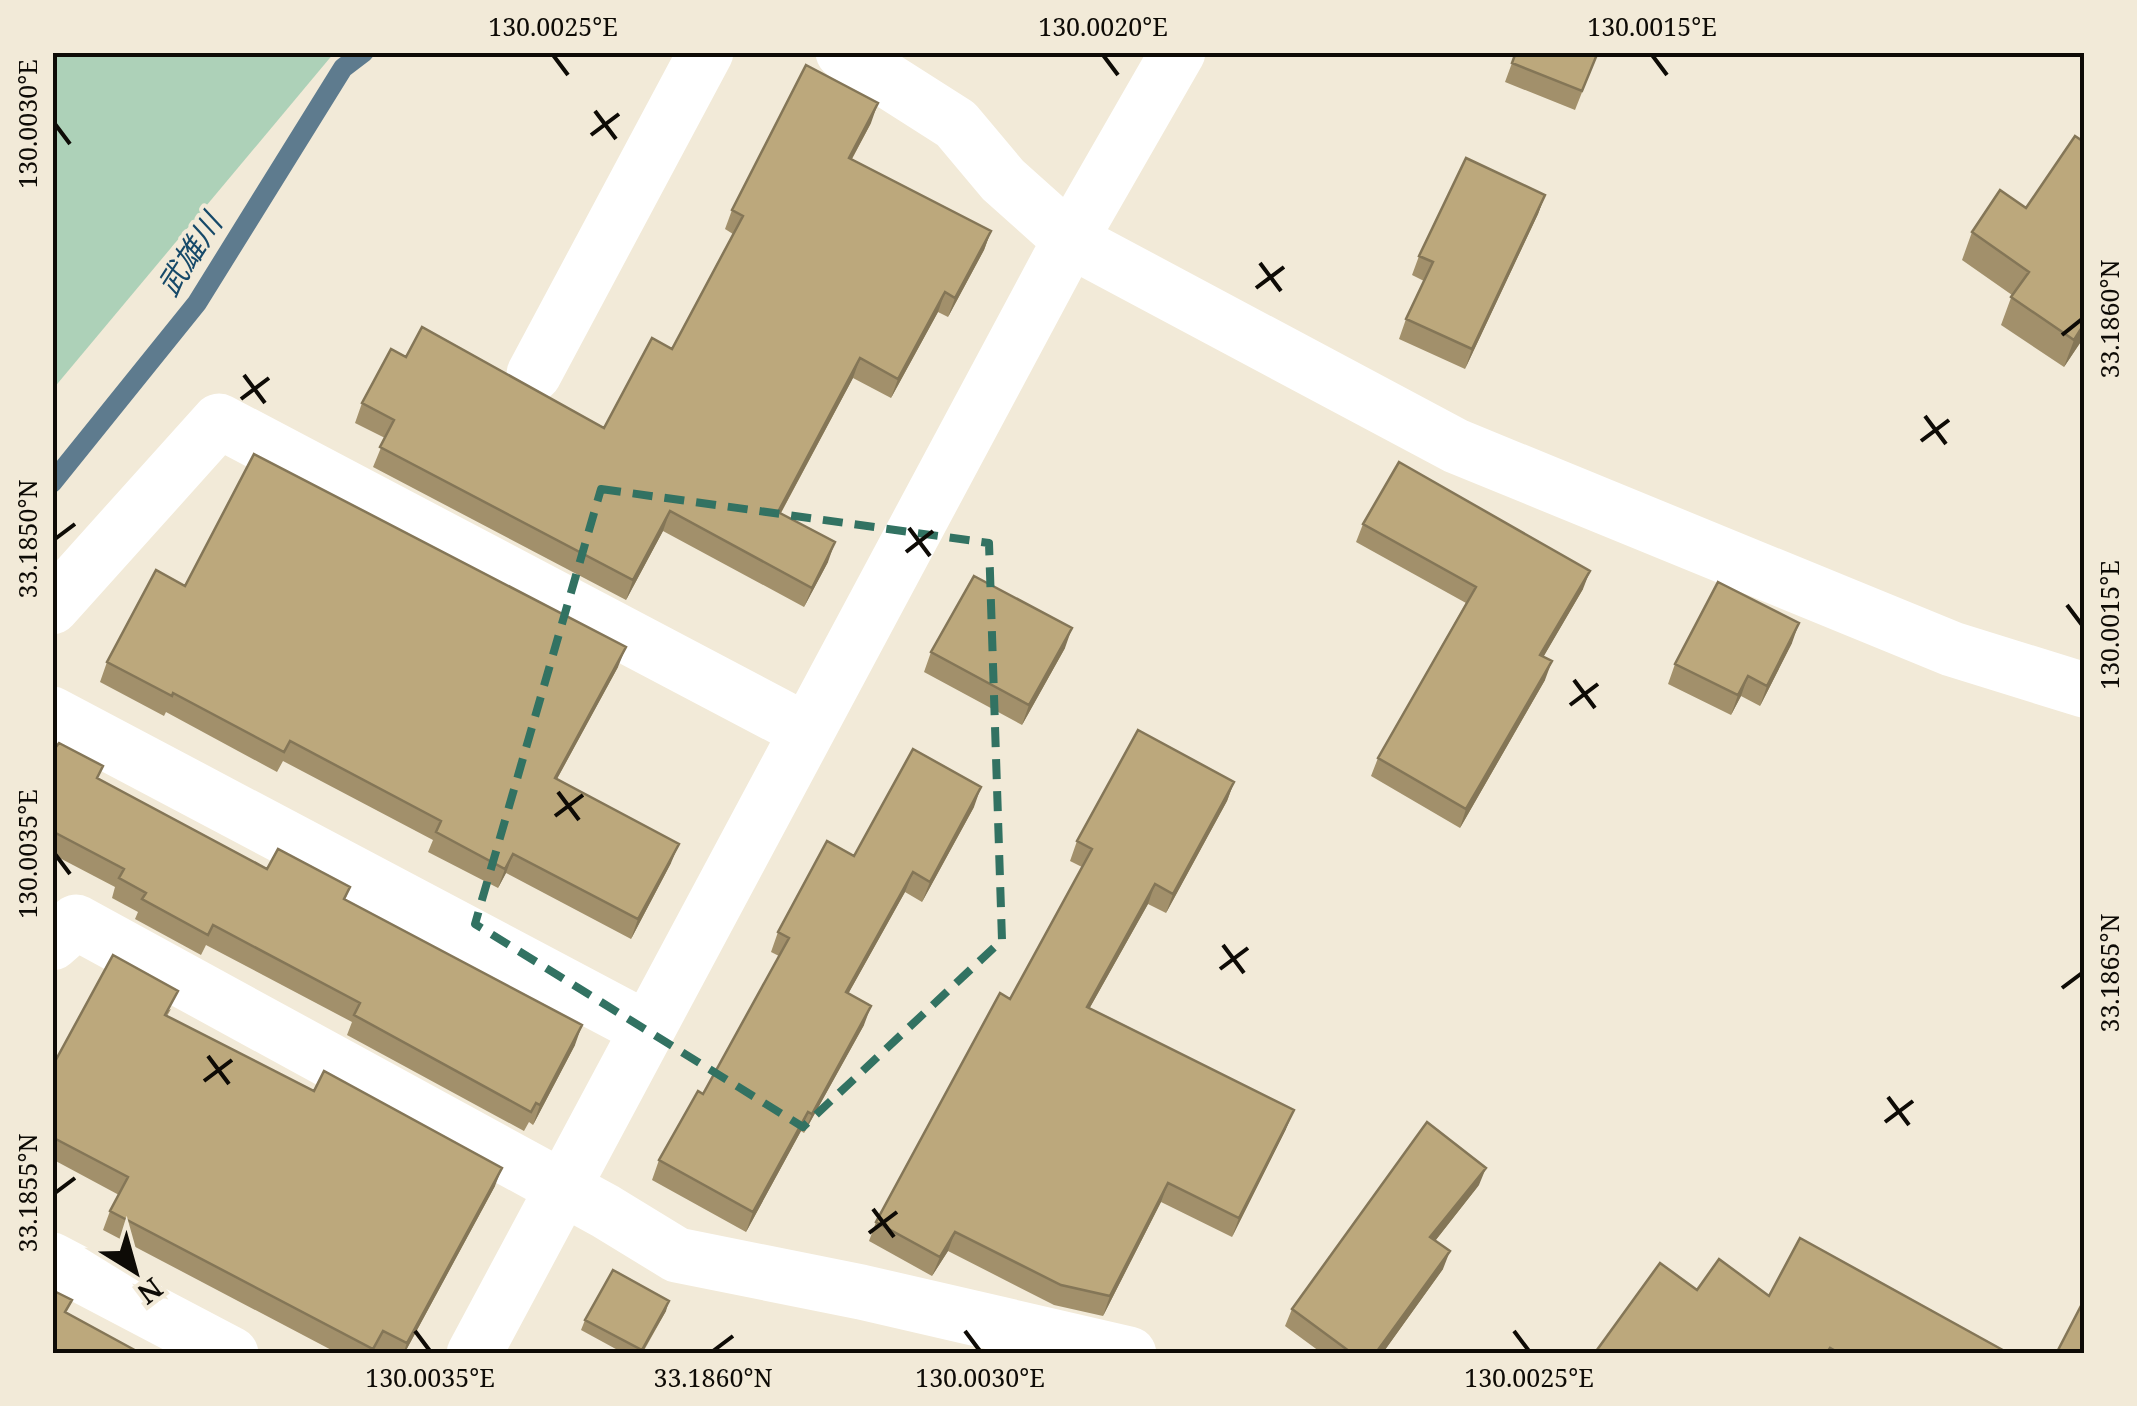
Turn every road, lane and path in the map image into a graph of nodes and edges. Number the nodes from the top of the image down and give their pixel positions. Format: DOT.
graph roads {
  1 [pos="706,52"];
  2 [pos="843,52"];
  3 [pos="1178,52"];
  4 [pos="1070,240"];
  5 [pos="534,374"];
  6 [pos="52,607"];
  7 [pos="2084,690"];
  8 [pos="52,714"];
  9 [pos="807,731"];
  10 [pos="52,943"];
  11 [pos="647,1029"];
  12 [pos="562,1188"];
  13 [pos="52,1260"];
  14 [pos="231,1354"];
  15 [pos="474,1354"];
  16 [pos="1128,1354"];
  1 -- 5 [label="street"];
  2 -- 4 [label="street"];
  3 -- 4 [label="street"];
  4 -- 7 [label="street"];
  4 -- 9 [label="street"];
  6 -- 9 [label="street"];
  8 -- 11 [label="street"];
  9 -- 11 [label="street"];
  10 -- 12 [label="street"];
  11 -- 12 [label="street"];
  12 -- 15 [label="street"];
  12 -- 16 [label="street"];
  13 -- 14 [label="street"];
}
